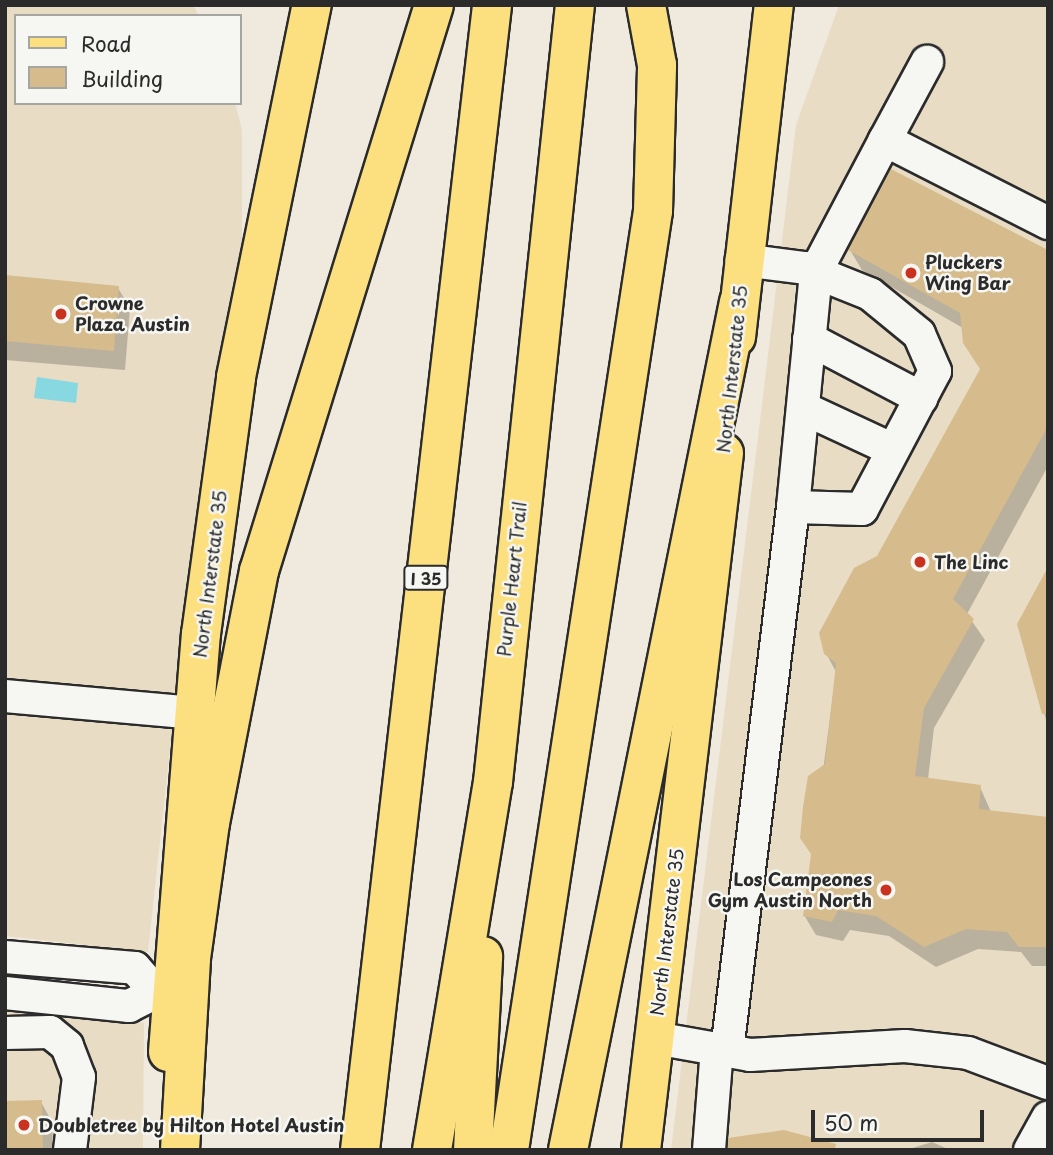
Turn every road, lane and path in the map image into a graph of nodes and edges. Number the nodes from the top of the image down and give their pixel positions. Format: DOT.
graph roads {
  1 [pos="285,5"];
  2 [pos="312,5"];
  3 [pos="434,5"];
  4 [pos="492,5"];
  5 [pos="575,5"];
  6 [pos="646,5"];
  7 [pos="774,5"];
  8 [pos="927,62"];
  9 [pos="292,94"];
  10 [pos="885,140"];
  11 [pos="1048,223"];
  12 [pos="742,260"];
  13 [pos="816,271"];
  14 [pos="739,302"];
  15 [pos="809,339"];
  16 [pos="921,398"];
  17 [pos="803,408"];
  18 [pos="893,450"];
  19 [pos="793,507"];
  20 [pos="5,696"];
  21 [pos="194,713"];
  22 [pos="493,782"];
  23 [pos="5,957"];
  24 [pos="5,993"];
  25 [pos="163,993"];
  26 [pos="5,1033"];
  27 [pos="655,1038"];
  28 [pos="722,1050"];
  29 [pos="1048,1083"];
  30 [pos="1048,1118"];
  31 [pos="70,1150"];
  32 [pos="166,1150"];
  33 [pos="180,1150"];
  34 [pos="360,1150"];
  35 [pos="432,1150"];
  36 [pos="473,1150"];
  37 [pos="509,1150"];
  38 [pos="568,1150"];
  39 [pos="641,1150"];
  40 [pos="709,1150"];
  41 [pos="1030,1150"];
  1 -- 9 [label="main road"];
  2 -- 9 [label="main road, North Interstate 35"];
  3 -- 33 [label="main road"];
  4 -- 34 [label="main road, I 35"];
  5 -- 22 [label="main road, Purple Heart Trail"];
  6 -- 37 [label="main road"];
  7 -- 12 [label="main road, North Interstate 35"];
  8 -- 10 [label="street"];
  9 -- 21 [label="main road, North Interstate 35"];
  10 -- 11 [label="street"];
  10 -- 13 [label="street"];
  12 -- 13 [label="street"];
  12 -- 14 [label="main road, North Interstate 35"];
  13 -- 15 [label="street"];
  13 -- 16 [label="street"];
  14 -- 27 [label="main road, North Interstate 35"];
  14 -- 38 [label="main road"];
  15 -- 16 [label="street"];
  15 -- 17 [label="street"];
  16 -- 18 [label="street"];
  17 -- 18 [label="street"];
  17 -- 19 [label="street"];
  18 -- 19 [label="street"];
  19 -- 28 [label="street"];
  20 -- 21 [label="street"];
  21 -- 25 [label="main road, North Interstate 35"];
  22 -- 35 [label="main road, Purple Heart Trail"];
  22 -- 36 [label="main road"];
  23 -- 25 [label="street"];
  24 -- 25 [label="street"];
  25 -- 32 [label="main road, North Interstate 35"];
  26 -- 31 [label="street"];
  27 -- 28 [label="street"];
  27 -- 39 [label="main road, North Interstate 35"];
  28 -- 29 [label="street"];
  28 -- 40 [label="street"];
  30 -- 41 [label="street"];
}
